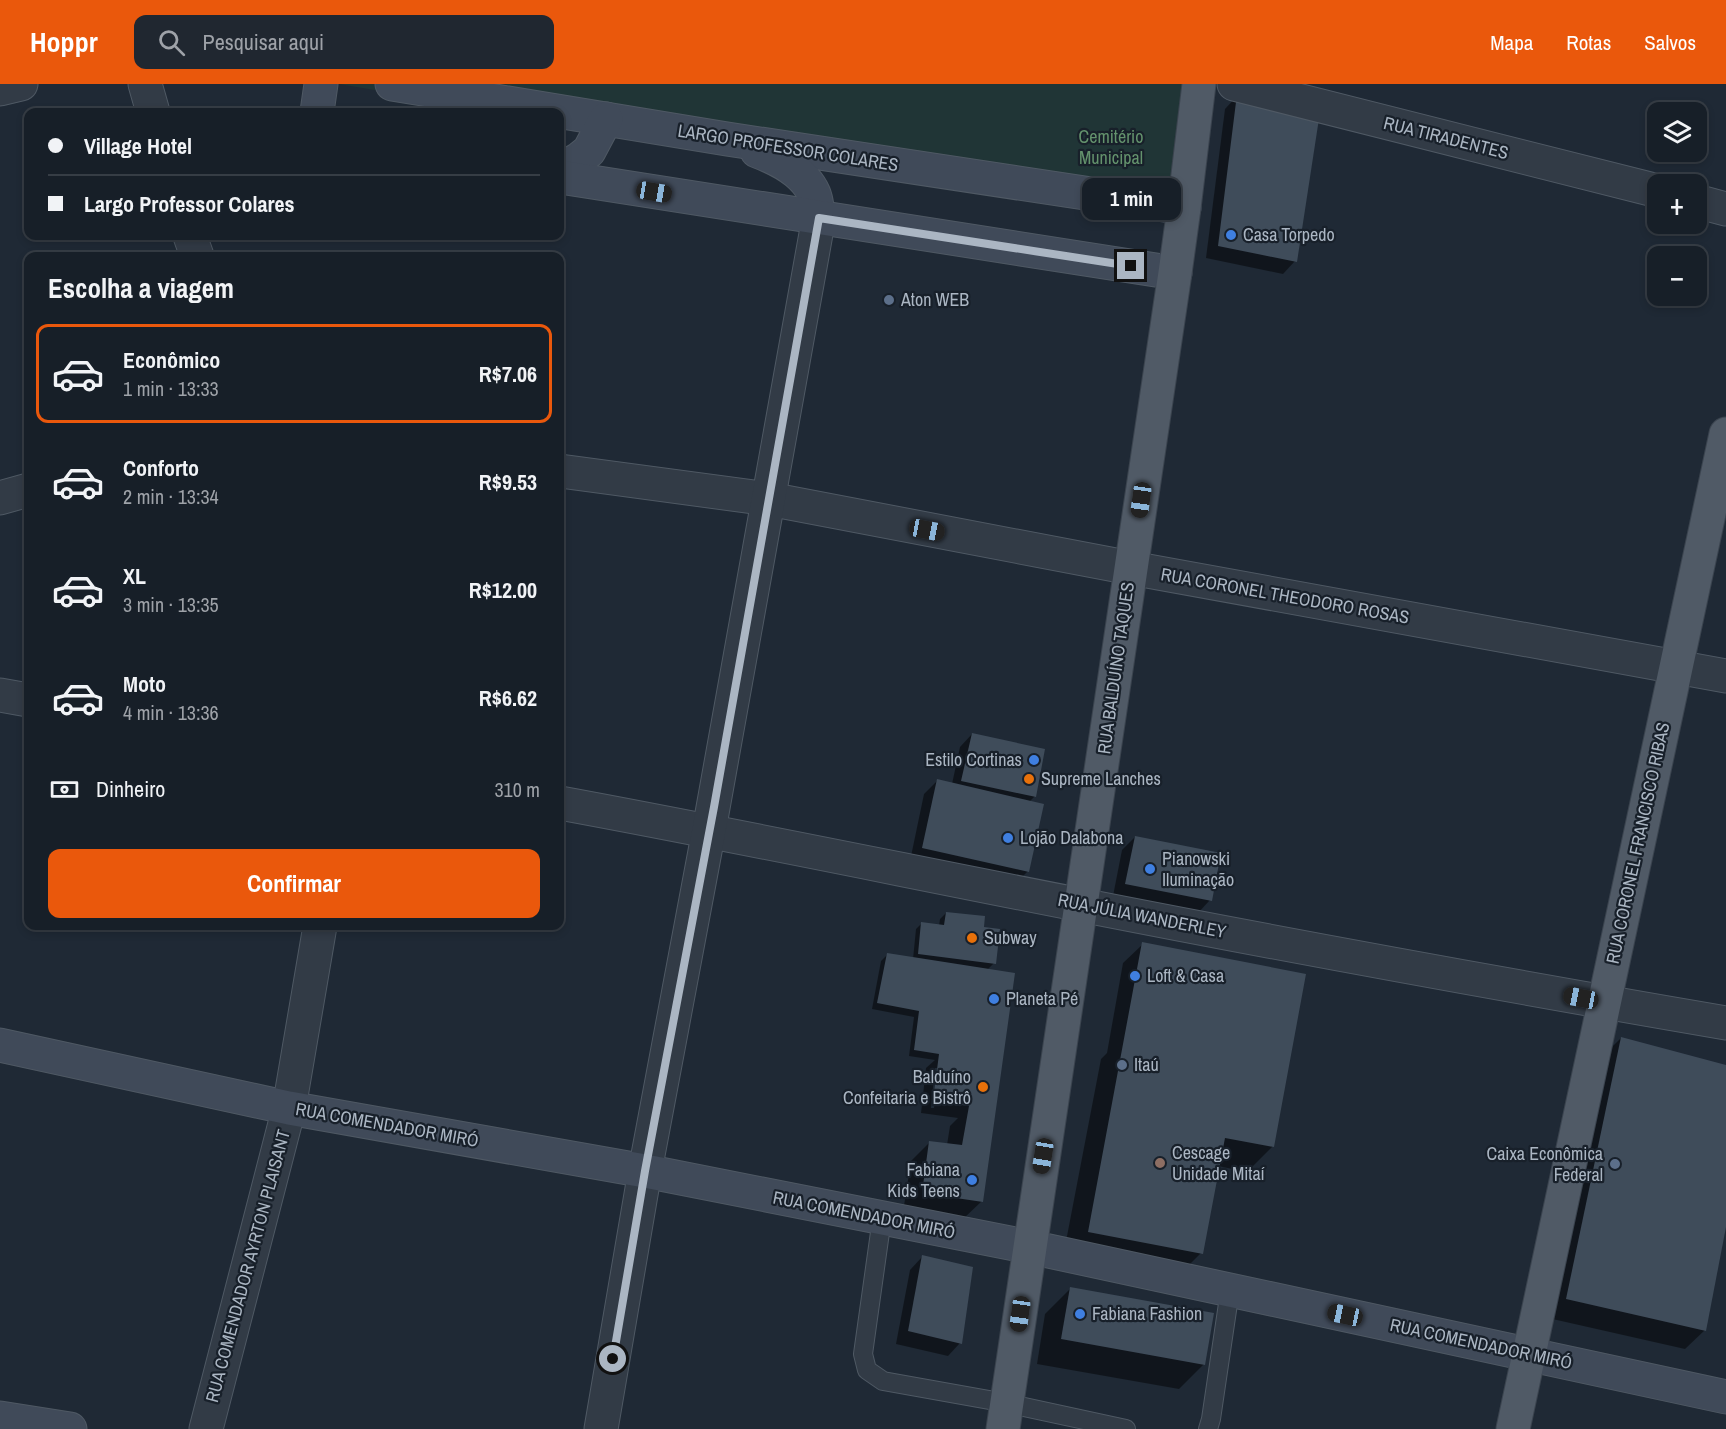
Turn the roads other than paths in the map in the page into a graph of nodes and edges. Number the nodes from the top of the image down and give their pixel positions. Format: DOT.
graph roads {
  1 [pos="21,84"];
  2 [pos="145,84"];
  3 [pos="321,84"];
  4 [pos="392,84"];
  5 [pos="1198,84"];
  6 [pos="1234,84"];
  7 [pos="0,89"];
  8 [pos="152,108"];
  9 [pos="318,108"];
  10 [pos="539,108"];
  11 [pos="564,112"];
  12 [pos="606,119"];
  13 [pos="727,139"];
  14 [pos="564,168"];
  15 [pos="564,178"];
  16 [pos="1647,188"];
  17 [pos="1707,204"];
  18 [pos="1184,208"];
  19 [pos="1726,209"];
  20 [pos="819,218"];
  21 [pos="1175,273"];
  22 [pos="1726,434"];
  23 [pos="564,472"];
  24 [pos="24,491"];
  25 [pos="0,498"];
  26 [pos="769,500"];
  27 [pos="1131,568"];
  28 [pos="1677,666"];
  29 [pos="1726,676"];
  30 [pos="0,695"];
  31 [pos="24,699"];
  32 [pos="564,804"];
  33 [pos="709,830"];
  34 [pos="1081,905"];
  35 [pos="319,930"];
  36 [pos="1604,1002"];
  37 [pos="1726,1023"];
  38 [pos="0,1045"];
  39 [pos="289,1108"];
  40 [pos="645,1171"];
  41 [pos="882,1218"];
  42 [pos="1029,1248"];
  43 [pos="1230,1290"];
  44 [pos="1529,1354"];
  45 [pos="1726,1397"];
  46 [pos="1004,1416"];
  47 [pos="0,1418"];
  48 [pos="70,1429"];
  49 [pos="206,1429"];
  50 [pos="601,1429"];
  51 [pos="1126,1429"];
  52 [pos="1208,1429"];
  53 [pos="1513,1429"];
  1 -- 7 [label="street"];
  2 -- 8 [label="street"];
  3 -- 9 [label="main road"];
  4 -- 10 [label="main road, LARGO PROFESSOR COLARES"];
  5 -- 18 [label="main road, RUA BALDUÍNO TAQUES"];
  6 -- 16 [label="street, RUA TIRADENTES"];
  11 -- 12 [label="main road, LARGO PROFESSOR COLARES"];
  12 -- 13 [label="main road, LARGO PROFESSOR COLARES"];
  12 -- 14 [label="main road"];
  13 -- 18 [label="main road, LARGO PROFESSOR COLARES"];
  13 -- 20 [label="main road"];
  15 -- 20 [label="main road"];
  17 -- 19 [label="street"];
  18 -- 21 [label="main road, RUA BALDUÍNO TAQUES"];
  20 -- 21 [label="main road"];
  20 -- 26 [label="street"];
  21 -- 27 [label="main road, RUA BALDUÍNO TAQUES"];
  22 -- 28 [label="main road, RUA CORONEL FRANCISCO RIBAS"];
  23 -- 26 [label="street, RUA CORONEL THEODORO ROSAS"];
  24 -- 25 [label="street"];
  26 -- 27 [label="street, RUA CORONEL THEODORO ROSAS"];
  26 -- 33 [label="street"];
  27 -- 28 [label="street, RUA CORONEL THEODORO ROSAS"];
  27 -- 34 [label="main road, RUA BALDUÍNO TAQUES"];
  28 -- 29 [label="street, RUA CORONEL THEODORO ROSAS"];
  28 -- 36 [label="main road, RUA CORONEL FRANCISCO RIBAS"];
  30 -- 31 [label="street"];
  32 -- 33 [label="street, RUA JÚLIA WANDERLEY"];
  33 -- 34 [label="street, RUA JÚLIA WANDERLEY"];
  33 -- 40 [label="street"];
  34 -- 36 [label="street, RUA JÚLIA WANDERLEY"];
  34 -- 42 [label="main road, RUA BALDUÍNO TAQUES"];
  35 -- 39 [label="street, RUA COMENDADOR AYRTON PLAISANT"];
  36 -- 37 [label="street, RUA JÚLIA WANDERLEY"];
  36 -- 44 [label="main road, RUA CORONEL FRANCISCO RIBAS"];
  38 -- 39 [label="main road, RUA COMENDADOR MIRÓ"];
  39 -- 40 [label="main road, RUA COMENDADOR MIRÓ"];
  39 -- 49 [label="street, RUA COMENDADOR AYRTON PLAISANT"];
  40 -- 41 [label="main road, RUA COMENDADOR MIRÓ"];
  40 -- 50 [label="street"];
  41 -- 42 [label="main road, RUA COMENDADOR MIRÓ"];
  41 -- 46 [label="lane"];
  42 -- 43 [label="main road, RUA COMENDADOR MIRÓ"];
  42 -- 46 [label="main road, RUA BALDUÍNO TAQUES"];
  43 -- 44 [label="main road, RUA COMENDADOR MIRÓ"];
  43 -- 52 [label="lane"];
  44 -- 45 [label="main road, RUA COMENDADOR MIRÓ"];
  44 -- 53 [label="main road, RUA CORONEL FRANCISCO RIBAS"];
  46 -- 51 [label="lane"];
  47 -- 48 [label="main road"];
}
